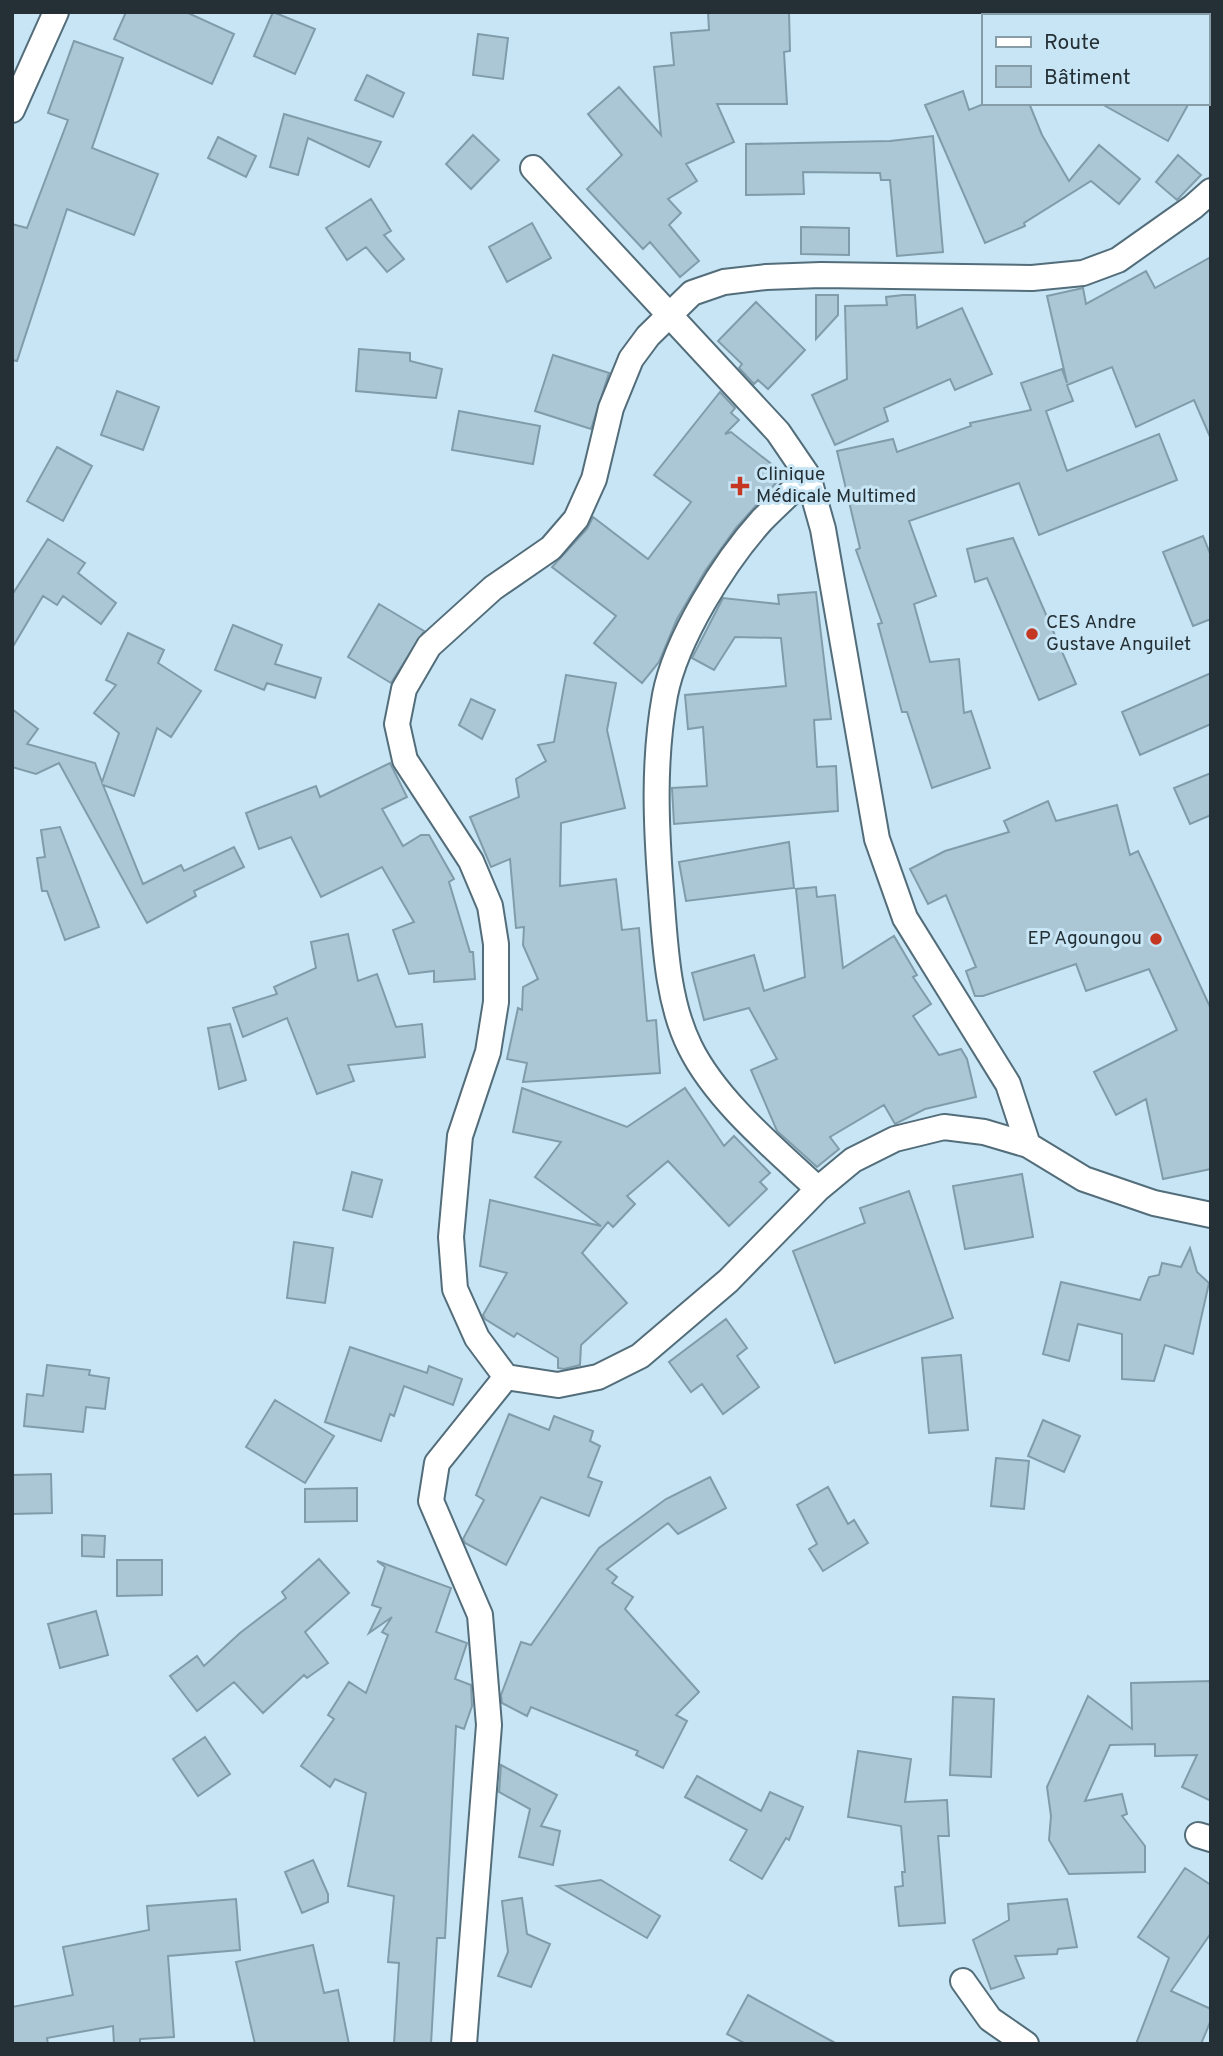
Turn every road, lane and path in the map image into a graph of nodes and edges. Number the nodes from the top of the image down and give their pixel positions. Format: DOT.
graph roads {
  1 [pos="57,12"];
  2 [pos="12,110"];
  3 [pos="533,168"];
  4 [pos="1211,191"];
  5 [pos="669,314"];
  6 [pos="808,476"];
  7 [pos="1028,1145"];
  8 [pos="818,1189"];
  9 [pos="1211,1215"];
  10 [pos="506,1377"];
  11 [pos="963,1981"];
  12 [pos="464,2044"];
  13 [pos="1026,2044"];
  1 -- 2 [label="street"];
  3 -- 5 [label="street"];
  4 -- 5 [label="street"];
  5 -- 6 [label="street"];
  5 -- 10 [label="street"];
  6 -- 7 [label="street"];
  6 -- 8 [label="street"];
  7 -- 8 [label="street"];
  7 -- 9 [label="street"];
  8 -- 10 [label="street"];
  10 -- 12 [label="street"];
  11 -- 13 [label="street"];
}
